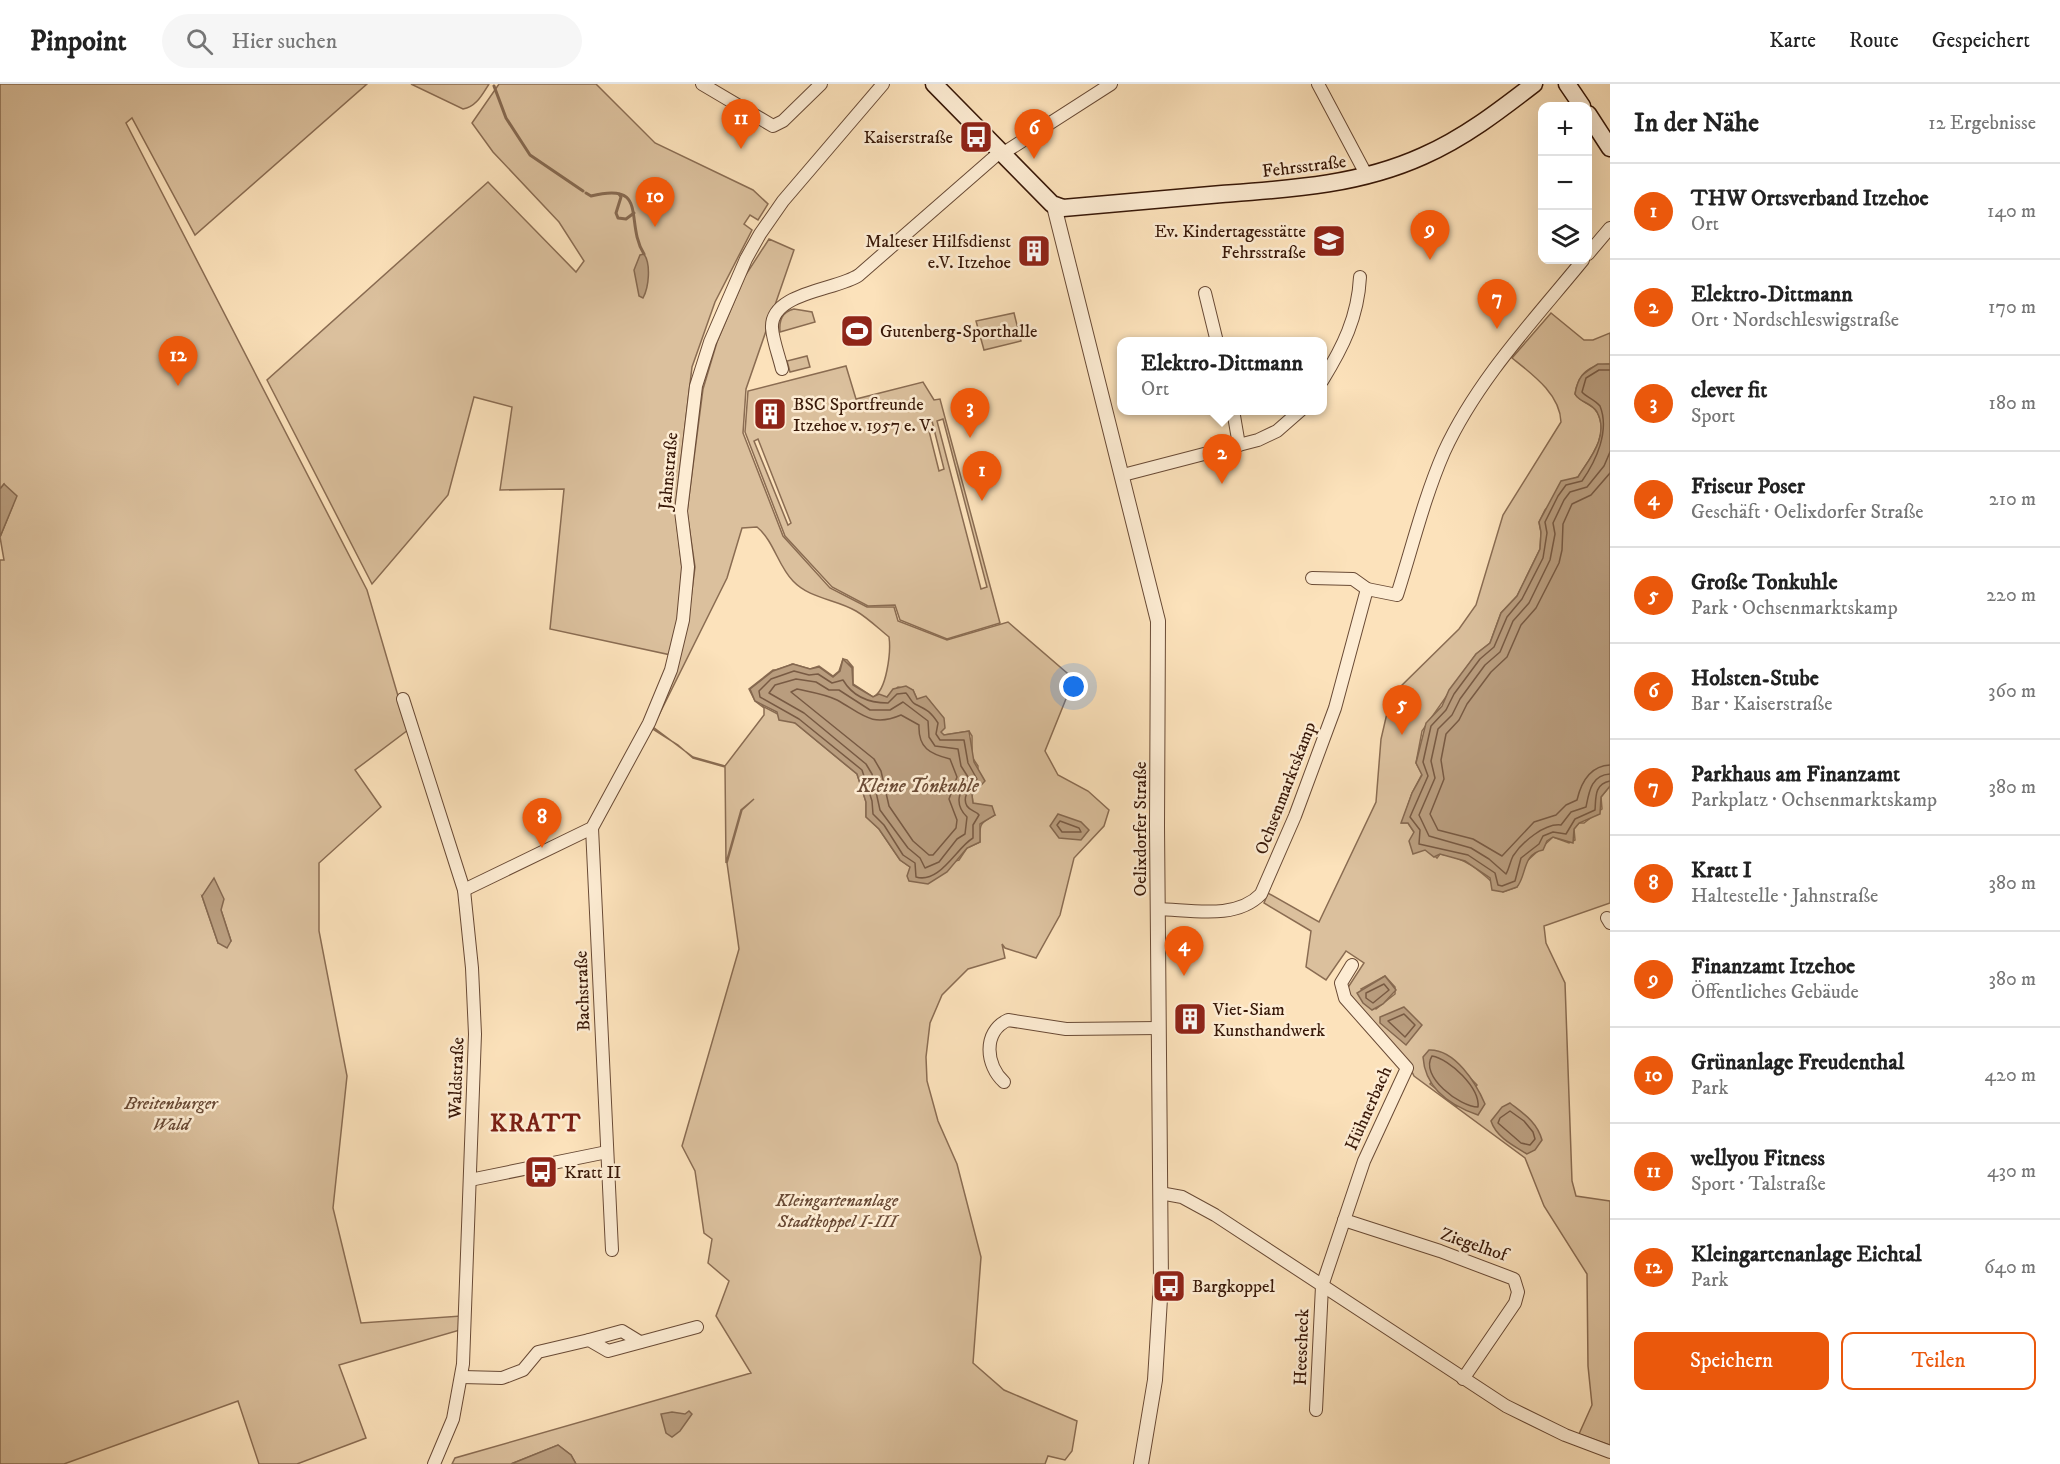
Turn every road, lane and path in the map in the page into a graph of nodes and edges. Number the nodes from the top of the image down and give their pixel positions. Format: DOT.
graph roads {
  1 [pos="702,84"];
  2 [pos="820,84"];
  3 [pos="883,84"];
  4 [pos="934,84"];
  5 [pos="1111,84"];
  6 [pos="1318,84"];
  7 [pos="1534,84"];
  8 [pos="1567,84"];
  9 [pos="1579,102"];
  10 [pos="1592,121"];
  11 [pos="1609,145"];
  12 [pos="1001,153"];
  13 [pos="1367,176"];
  14 [pos="1054,206"];
  15 [pos="1610,228"];
  16 [pos="1592,249"];
  17 [pos="1580,264"];
  18 [pos="1360,278"];
  19 [pos="1205,293"];
  20 [pos="1216,337"];
  21 [pos="782,369"];
  22 [pos="1327,373"];
  23 [pos="1234,415"];
  24 [pos="1296,415"];
  25 [pos="1239,445"];
  26 [pos="1123,475"];
  27 [pos="1312,578"];
  28 [pos="1367,589"];
  29 [pos="403,699"];
  30 [pos="592,828"];
  31 [pos="464,890"];
  32 [pos="1158,909"];
  33 [pos="1352,965"];
  34 [pos="1159,1028"];
  35 [pos="1004,1082"];
  36 [pos="607,1152"];
  37 [pos="470,1180"];
  38 [pos="1160,1193"];
  39 [pos="1344,1220"];
  40 [pos="612,1250"];
  41 [pos="1322,1286"];
  42 [pos="697,1327"];
  43 [pos="462,1377"];
  44 [pos="1463,1379"];
  45 [pos="1316,1410"];
  46 [pos="1610,1452"];
  47 [pos="434,1464"];
  48 [pos="1142,1464"];
  1 -- 2 [label="street"];
  3 -- 30 [label="street, Jahnstraße"];
  4 -- 12 [label="main road"];
  5 -- 12 [label="street"];
  6 -- 13 [label="street"];
  7 -- 13 [label="main road, Fehrsstraße"];
  8 -- 9 [label="main road"];
  10 -- 11 [label="main road"];
  12 -- 14 [label="main road"];
  12 -- 21 [label="street"];
  13 -- 14 [label="main road, Fehrsstraße"];
  14 -- 26 [label="street, Oelixdorfer Straße"];
  15 -- 16 [label="street"];
  17 -- 28 [label="street"];
  18 -- 22 [label="street"];
  19 -- 20 [label="street"];
  23 -- 25 [label="street"];
  24 -- 25 [label="street"];
  25 -- 26 [label="street"];
  26 -- 32 [label="street, Oelixdorfer Straße"];
  27 -- 28 [label="street"];
  28 -- 32 [label="street, Ochsenmarktskamp"];
  29 -- 31 [label="street, Waldstraße"];
  30 -- 31 [label="street"];
  30 -- 36 [label="street, Bachstraße"];
  31 -- 37 [label="street, Waldstraße"];
  32 -- 34 [label="street, Oelixdorfer Straße"];
  33 -- 39 [label="street, Hühnerbach"];
  34 -- 35 [label="street"];
  34 -- 38 [label="street, Oelixdorfer Straße"];
  36 -- 37 [label="street"];
  36 -- 40 [label="street, Bachstraße"];
  37 -- 43 [label="street, Waldstraße"];
  38 -- 41 [label="street"];
  38 -- 48 [label="street, Oelixdorfer Straße"];
  39 -- 41 [label="street, Hühnerbach"];
  39 -- 44 [label="street, Ziegelhof"];
  41 -- 44 [label="street"];
  41 -- 45 [label="street, Heescheck"];
  42 -- 43 [label="street"];
  43 -- 47 [label="street, Waldstraße"];
  44 -- 46 [label="street"];
}
